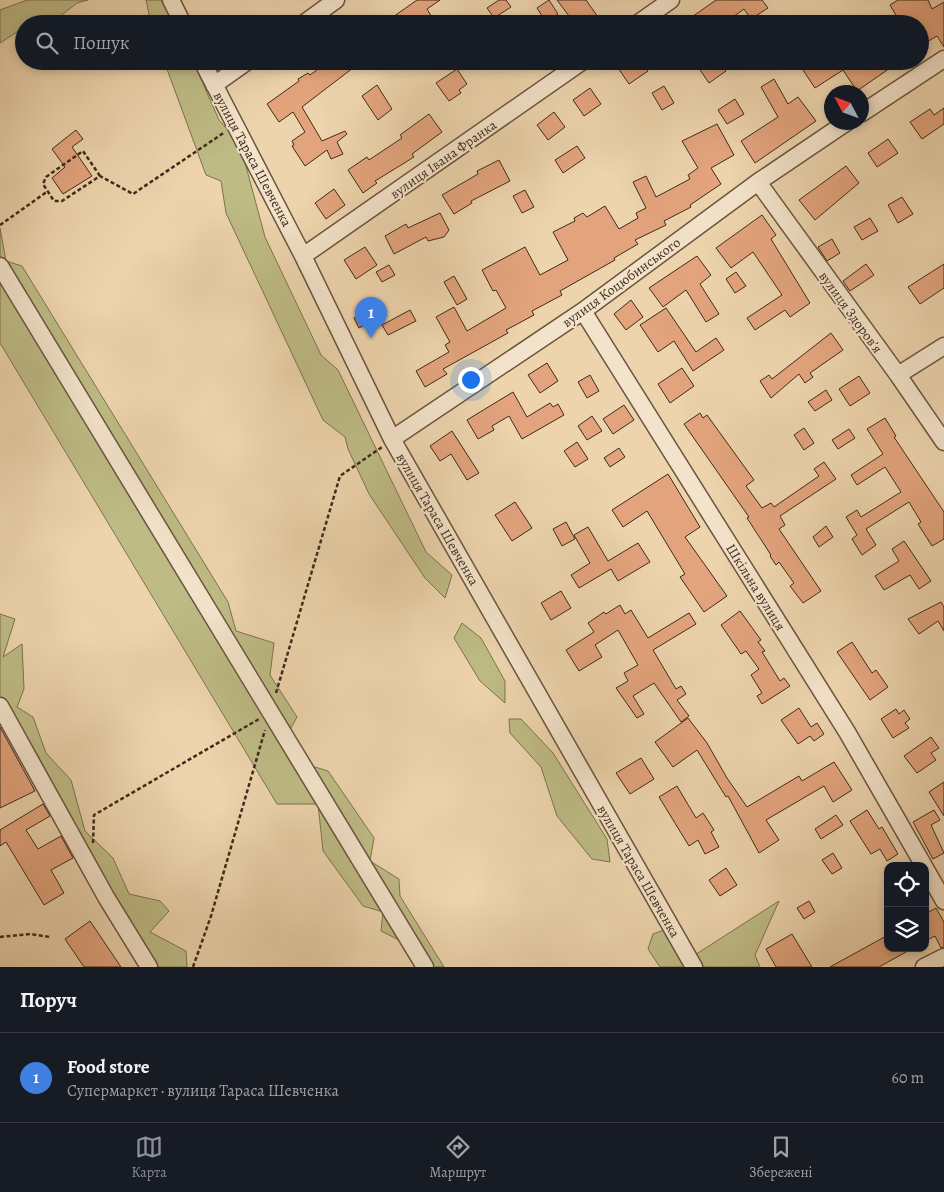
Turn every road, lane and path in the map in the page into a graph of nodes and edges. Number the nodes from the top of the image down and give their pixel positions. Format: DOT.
graph roads {
  1 [pos="171,0"];
  2 [pos="336,0"];
  3 [pos="671,0"];
  4 [pos="178,15"];
  5 [pos="315,15"];
  6 [pos="650,15"];
  7 [pos="944,59"];
  8 [pos="929,69"];
  9 [pos="206,70"];
  10 [pos="235,70"];
  11 [pos="570,70"];
  12 [pos="927,70"];
  13 [pos="214,85"];
  14 [pos="869,108"];
  15 [pos="235,124"];
  16 [pos="836,130"];
  17 [pos="100,176"];
  18 [pos="758,182"];
  19 [pos="48,191"];
  20 [pos="0,225"];
  21 [pos="303,256"];
  22 [pos="0,266"];
  23 [pos="583,311"];
  24 [pos="944,346"];
  25 [pos="898,375"];
  26 [pos="392,439"];
  27 [pos="944,442"];
  28 [pos="0,706"];
  29 [pos="270,712"];
  30 [pos="93,844"];
  31 [pos="922,862"];
  32 [pos="929,874"];
  33 [pos="944,901"];
  34 [pos="0,937"];
  35 [pos="50,937"];
  36 [pos="944,957"];
  37 [pos="149,967"];
  38 [pos="192,967"];
  39 [pos="425,967"];
  40 [pos="694,967"];
  41 [pos="924,967"];
  1 -- 4 [label="street"];
  2 -- 5 [label="street"];
  3 -- 6 [label="street"];
  7 -- 8 [label="street"];
  9 -- 13 [label="street, вулиця Тараса Шевченка"];
  10 -- 13 [label="street"];
  11 -- 21 [label="street, вулиця Івана Франка"];
  12 -- 14 [label="street"];
  13 -- 15 [label="street, вулиця Тараса Шевченка"];
  15 -- 17 [label="path"];
  15 -- 21 [label="street, вулиця Тараса Шевченка"];
  16 -- 18 [label="street, вулиця Коцюбинського"];
  17 -- 19 [label="path"];
  17 -- 19 [label="path"];
  18 -- 23 [label="street, вулиця Коцюбинського"];
  18 -- 25 [label="street, вулиця Здоровʼя"];
  19 -- 20 [label="path"];
  21 -- 26 [label="street, вулиця Тараса Шевченка"];
  22 -- 29 [label="street"];
  23 -- 26 [label="street, вулиця Коцюбинського"];
  23 -- 31 [label="street, Шкільна вулиця"];
  24 -- 25 [label="street"];
  25 -- 27 [label="street, вулиця Здоровʼя"];
  26 -- 29 [label="path"];
  26 -- 40 [label="street, вулиця Тараса Шевченка"];
  28 -- 37 [label="street"];
  29 -- 30 [label="path"];
  29 -- 38 [label="path"];
  29 -- 39 [label="street"];
  32 -- 33 [label="street, Шкільна вулиця"];
  34 -- 35 [label="path"];
  36 -- 41 [label="street"];
}
